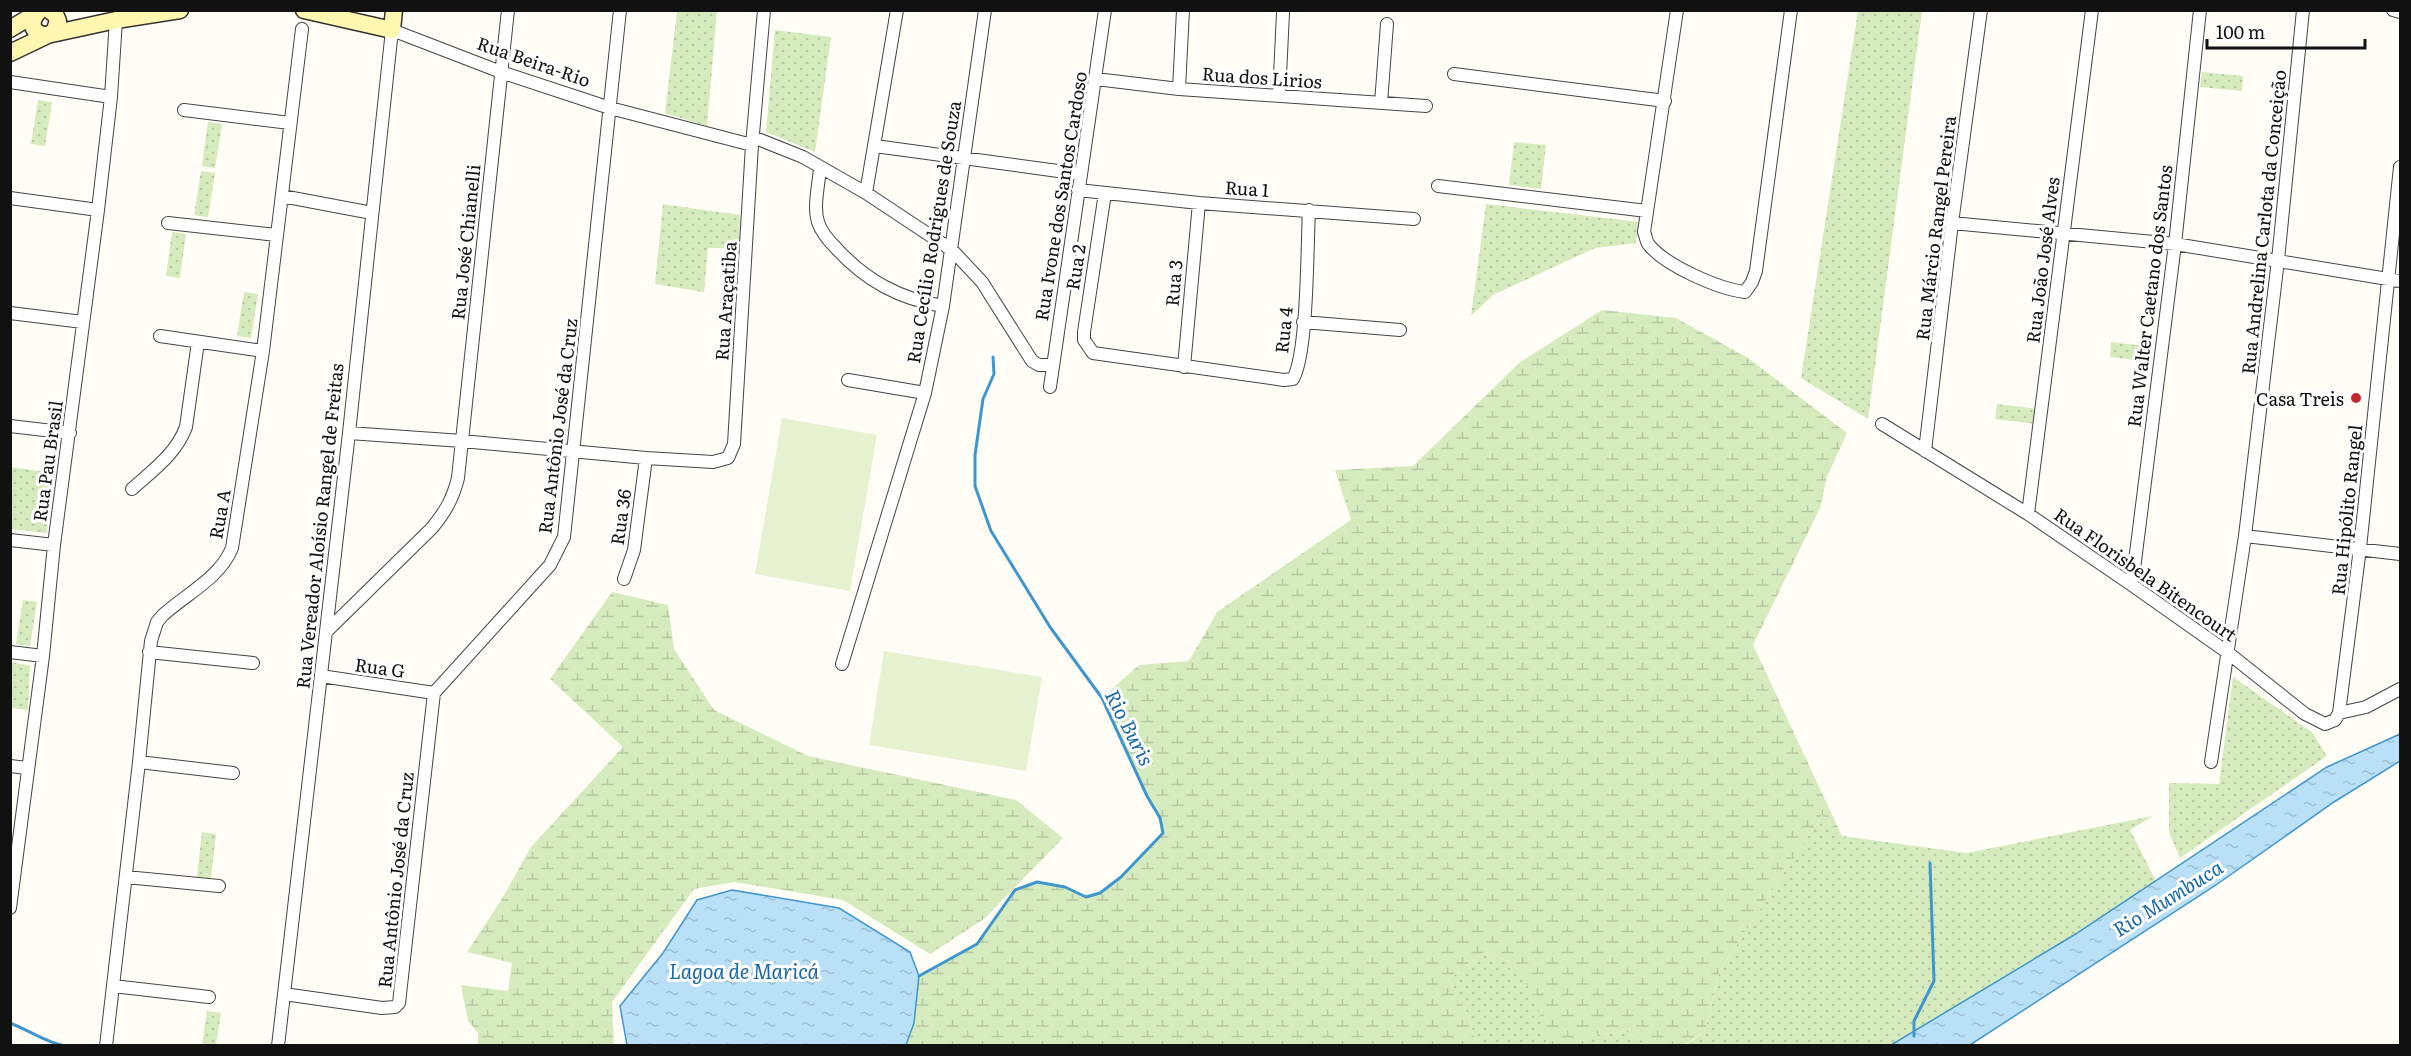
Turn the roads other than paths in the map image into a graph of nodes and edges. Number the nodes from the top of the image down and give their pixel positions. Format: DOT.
graph roads {
  1 [pos="180,10"];
  2 [pos="304,10"];
  3 [pos="394,10"];
  4 [pos="508,10"];
  5 [pos="620,10"];
  6 [pos="764,10"];
  7 [pos="897,10"];
  8 [pos="985,10"];
  9 [pos="1105,10"];
  10 [pos="1183,10"];
  11 [pos="1677,10"];
  12 [pos="1791,10"];
  13 [pos="1981,10"];
  14 [pos="2092,10"];
  15 [pos="2200,10"];
  16 [pos="2303,10"];
  17 [pos="2393,10"];
  18 [pos="42,11"];
  19 [pos="2400,12"];
  20 [pos="1283,13"];
  21 [pos="116,20"];
  22 [pos="1387,24"];
  23 [pos="10,29"];
  24 [pos="302,29"];
  25 [pos="392,30"];
  26 [pos="51,34"];
  27 [pos="10,53"];
  28 [pos="501,72"];
  29 [pos="1454,74"];
  30 [pos="1096,79"];
  31 [pos="10,82"];
  32 [pos="1179,88"];
  33 [pos="1279,96"];
  34 [pos="111,97"];
  35 [pos="1665,100"];
  36 [pos="1381,104"];
  37 [pos="1426,106"];
  38 [pos="610,108"];
  39 [pos="184,110"];
  40 [pos="290,123"];
  41 [pos="753,141"];
  42 [pos="875,146"];
  43 [pos="965,159"];
  44 [pos="820,167"];
  45 [pos="2400,167"];
  46 [pos="1080,174"];
  47 [pos="1438,186"];
  48 [pos="1078,190"];
  49 [pos="866,193"];
  50 [pos="1105,193"];
  51 [pos="282,196"];
  52 [pos="10,198"];
  53 [pos="1199,203"];
  54 [pos="98,210"];
  55 [pos="1309,210"];
  56 [pos="1647,211"];
  57 [pos="372,213"];
  58 [pos="1414,219"];
  59 [pos="168,223"];
  60 [pos="1952,223"];
  61 [pos="2063,233"];
  62 [pos="276,235"];
  63 [pos="2175,244"];
  64 [pos="952,250"];
  65 [pos="2278,260"];
  66 [pos="2395,280"];
  67 [pos="944,306"];
  68 [pos="10,312"];
  69 [pos="83,322"];
  70 [pos="1303,322"];
  71 [pos="1400,330"];
  72 [pos="160,336"];
  73 [pos="198,342"];
  74 [pos="263,351"];
  75 [pos="1052,365"];
  76 [pos="1184,367"];
  77 [pos="848,380"];
  78 [pos="1050,387"];
  79 [pos="925,393"];
  80 [pos="1882,424"];
  81 [pos="10,426"];
  82 [pos="70,433"];
  83 [pos="350,433"];
  84 [pos="462,441"];
  85 [pos="573,450"];
  86 [pos="1925,451"];
  87 [pos="646,458"];
  88 [pos="132,489"];
  89 [pos="2028,514"];
  90 [pos="2245,536"];
  91 [pos="10,540"];
  92 [pos="54,545"];
  93 [pos="2360,548"];
  94 [pos="2400,554"];
  95 [pos="624,579"];
  96 [pos="2132,585"];
  97 [pos="327,631"];
  98 [pos="10,652"];
  99 [pos="149,652"];
  100 [pos="2227,652"];
  101 [pos="43,656"];
  102 [pos="253,663"];
  103 [pos="842,664"];
  104 [pos="321,676"];
  105 [pos="2400,689"];
  106 [pos="434,693"];
  107 [pos="2339,713"];
  108 [pos="139,762"];
  109 [pos="2211,762"];
  110 [pos="10,766"];
  111 [pos="27,768"];
  112 [pos="233,773"];
  113 [pos="126,877"];
  114 [pos="219,886"];
  115 [pos="10,908"];
  116 [pos="113,986"];
  117 [pos="284,994"];
  118 [pos="209,997"];
  119 [pos="106,1044"];
  120 [pos="278,1046"];
  1 -- 21 [label="main road"];
  2 -- 25 [label="main road, Rua Beira-Rio"];
  3 -- 25 [label="main road, Rua Vereador Aloísio Rangel de Freitas"];
  4 -- 28 [label="street, Rua José Chianelli"];
  5 -- 38 [label="street, Rua Antônio José da Cruz"];
  6 -- 41 [label="street, Rua Araçatiba"];
  7 -- 42 [label="street"];
  8 -- 43 [label="street, Rua Cecílio Rodrigues de Souza"];
  9 -- 30 [label="street, Rua Ivone dos Santos Cardoso"];
  10 -- 32 [label="street"];
  11 -- 35 [label="street"];
  12 -- 56 [label="street"];
  13 -- 60 [label="street, Rua Márcio Rangel Pereira"];
  14 -- 61 [label="street, Rua João José Alves"];
  15 -- 63 [label="street, Rua Walter Caetano dos Santos"];
  16 -- 65 [label="street, Rua Andrelina Carlota da Conceição"];
  17 -- 19 [label="street"];
  18 -- 23 [label="main road"];
  18 -- 26 [label="main road"];
  20 -- 33 [label="street"];
  21 -- 26 [label="main road"];
  21 -- 34 [label="street, Rua Pau Brasil"];
  22 -- 36 [label="street"];
  24 -- 40 [label="street, Rua A"];
  25 -- 28 [label="street, Rua Beira-Rio"];
  25 -- 57 [label="street, Rua Vereador Aloísio Rangel de Freitas"];
  26 -- 27 [label="main road"];
  28 -- 38 [label="street, Rua Beira-Rio"];
  28 -- 84 [label="street, Rua José Chianelli"];
  29 -- 35 [label="street"];
  30 -- 32 [label="street, Rua dos Lirios"];
  30 -- 46 [label="street, Rua Ivone dos Santos Cardoso"];
  31 -- 34 [label="street"];
  32 -- 33 [label="street, Rua dos Lirios"];
  33 -- 36 [label="street, Rua dos Lirios"];
  34 -- 54 [label="street, Rua Pau Brasil"];
  35 -- 56 [label="street"];
  36 -- 37 [label="street, Rua dos Lirios"];
  38 -- 41 [label="street, Rua Beira-Rio"];
  38 -- 85 [label="street, Rua Antônio José da Cruz"];
  39 -- 40 [label="street"];
  40 -- 51 [label="street, Rua A"];
  41 -- 44 [label="street"];
  41 -- 87 [label="street, Rua Araçatiba"];
  42 -- 43 [label="street"];
  42 -- 49 [label="street"];
  43 -- 46 [label="street"];
  43 -- 64 [label="street, Rua Cecílio Rodrigues de Souza"];
  44 -- 49 [label="street"];
  44 -- 67 [label="street"];
  45 -- 66 [label="street, Rua Hipólito Rangel"];
  46 -- 48 [label="street, Rua Ivone dos Santos Cardoso"];
  47 -- 56 [label="street"];
  48 -- 50 [label="street, Rua 1"];
  48 -- 75 [label="street, Rua Ivone dos Santos Cardoso"];
  49 -- 64 [label="street"];
  50 -- 53 [label="street, Rua 1"];
  50 -- 76 [label="street, Rua 2"];
  51 -- 57 [label="street"];
  51 -- 62 [label="street, Rua A"];
  52 -- 54 [label="street"];
  53 -- 55 [label="street, Rua 1"];
  53 -- 76 [label="street, Rua 3"];
  54 -- 69 [label="street, Rua Pau Brasil"];
  55 -- 58 [label="street, Rua 1"];
  55 -- 70 [label="street, Rua 4"];
  57 -- 83 [label="street, Rua Vereador Aloísio Rangel de Freitas"];
  59 -- 62 [label="street"];
  60 -- 61 [label="street"];
  60 -- 86 [label="street, Rua Márcio Rangel Pereira"];
  61 -- 63 [label="street"];
  61 -- 89 [label="street, Rua João José Alves"];
  62 -- 74 [label="street, Rua A"];
  63 -- 65 [label="street"];
  63 -- 96 [label="street, Rua Walter Caetano dos Santos"];
  64 -- 67 [label="street, Rua Cecílio Rodrigues de Souza"];
  64 -- 75 [label="street"];
  65 -- 66 [label="street"];
  65 -- 90 [label="street, Rua Andrelina Carlota da Conceição"];
  66 -- 93 [label="street, Rua Hipólito Rangel"];
  67 -- 79 [label="street, Rua Cecílio Rodrigues de Souza"];
  68 -- 69 [label="street"];
  69 -- 82 [label="street, Rua Pau Brasil"];
  70 -- 71 [label="street"];
  70 -- 76 [label="street, Rua 4"];
  72 -- 73 [label="street"];
  73 -- 74 [label="street"];
  73 -- 88 [label="street"];
  74 -- 99 [label="street, Rua A"];
  75 -- 78 [label="street, Rua Ivone dos Santos Cardoso"];
  77 -- 79 [label="street"];
  79 -- 103 [label="street, Rua Cecílio Rodrigues de Souza"];
  80 -- 86 [label="street, Rua Florisbela Bitencourt"];
  81 -- 82 [label="street"];
  82 -- 92 [label="street, Rua Pau Brasil"];
  83 -- 84 [label="street"];
  83 -- 97 [label="street, Rua Vereador Aloísio Rangel de Freitas"];
  84 -- 85 [label="street"];
  84 -- 97 [label="street, Rua José Chianelli"];
  85 -- 87 [label="street"];
  85 -- 106 [label="street, Rua Antônio José da Cruz"];
  86 -- 89 [label="street, Rua Florisbela Bitencourt"];
  87 -- 95 [label="street, Rua 36"];
  89 -- 96 [label="street, Rua Florisbela Bitencourt"];
  90 -- 93 [label="street"];
  90 -- 100 [label="street, Rua Andrelina Carlota da Conceição"];
  91 -- 92 [label="street"];
  92 -- 101 [label="street, Rua Pau Brasil"];
  93 -- 94 [label="street"];
  93 -- 107 [label="street, Rua Hipólito Rangel"];
  96 -- 100 [label="street, Rua Florisbela Bitencourt"];
  97 -- 104 [label="street, Rua Vereador Aloísio Rangel de Freitas"];
  98 -- 101 [label="street"];
  99 -- 102 [label="street"];
  99 -- 108 [label="street, Rua A"];
  100 -- 107 [label="street, Rua Florisbela Bitencourt"];
  100 -- 109 [label="street, Rua Andrelina Carlota da Conceição"];
  101 -- 111 [label="street, Rua Pau Brasil"];
  104 -- 106 [label="street, Rua G"];
  104 -- 117 [label="street, Rua Vereador Aloísio Rangel de Freitas"];
  105 -- 107 [label="street"];
  106 -- 117 [label="street, Rua Antônio José da Cruz"];
  108 -- 112 [label="street"];
  108 -- 113 [label="street, Rua A"];
  110 -- 111 [label="street"];
  111 -- 115 [label="street, Rua Pau Brasil"];
  113 -- 114 [label="street"];
  113 -- 116 [label="street, Rua A"];
  116 -- 118 [label="street"];
  116 -- 119 [label="street, Rua A"];
  117 -- 120 [label="street, Rua Vereador Aloísio Rangel de Freitas"];
}
